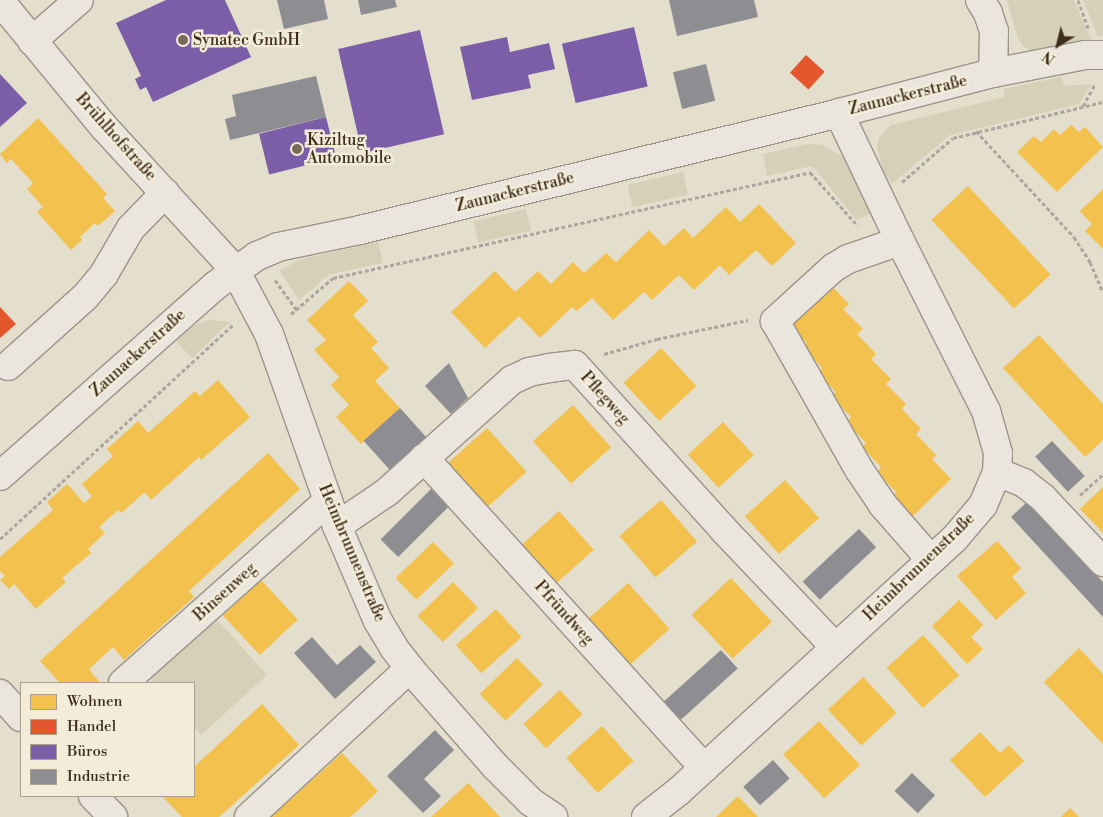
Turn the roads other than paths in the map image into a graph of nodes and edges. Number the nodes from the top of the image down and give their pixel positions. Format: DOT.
graph roads {
  1 [pos="79,0"];
  2 [pos="980,0"];
  3 [pos="0,1"];
  4 [pos="32,41"];
  5 [pos="1103,55"];
  6 [pos="993,73"];
  7 [pos="840,113"];
  8 [pos="165,193"];
  9 [pos="890,220"];
  10 [pos="246,263"];
  11 [pos="8,366"];
  12 [pos="424,458"];
  13 [pos="997,472"];
  14 [pos="0,476"];
  15 [pos="333,514"];
  16 [pos="931,560"];
  17 [pos="1103,562"];
  18 [pos="834,647"];
  19 [pos="410,668"];
  20 [pos="124,682"];
  21 [pos="0,694"];
  22 [pos="20,716"];
  23 [pos="704,768"];
  24 [pos="249,817"];
  25 [pos="553,817"];
  26 [pos="646,817"];
  1 -- 4 [label="street"];
  2 -- 6 [label="street"];
  3 -- 4 [label="street, Brühlhofstraße"];
  4 -- 8 [label="street, Brühlhofstraße"];
  5 -- 6 [label="street, Zaunackerstraße"];
  6 -- 7 [label="street, Zaunackerstraße"];
  7 -- 9 [label="street, Heimbrunnenstraße"];
  7 -- 10 [label="street, Zaunackerstraße"];
  8 -- 10 [label="street, Brühlhofstraße"];
  8 -- 11 [label="street"];
  9 -- 13 [label="street, Heimbrunnenstraße"];
  9 -- 16 [label="street"];
  10 -- 14 [label="street, Zaunackerstraße"];
  10 -- 15 [label="street, Heimbrunnenstraße"];
  12 -- 15 [label="street, Pflegweg"];
  12 -- 18 [label="street, Pflegweg"];
  12 -- 23 [label="street, Pfründweg"];
  13 -- 16 [label="street, Heimbrunnenstraße"];
  13 -- 17 [label="street"];
  15 -- 19 [label="street, Heimbrunnenstraße"];
  15 -- 20 [label="street, Binsenweg"];
  16 -- 18 [label="street, Heimbrunnenstraße"];
  18 -- 23 [label="street, Heimbrunnenstraße"];
  19 -- 24 [label="street"];
  19 -- 25 [label="street, Heimbrunnenstraße"];
  21 -- 22 [label="street"];
  23 -- 26 [label="street, Heimbrunnenstraße"];
}
